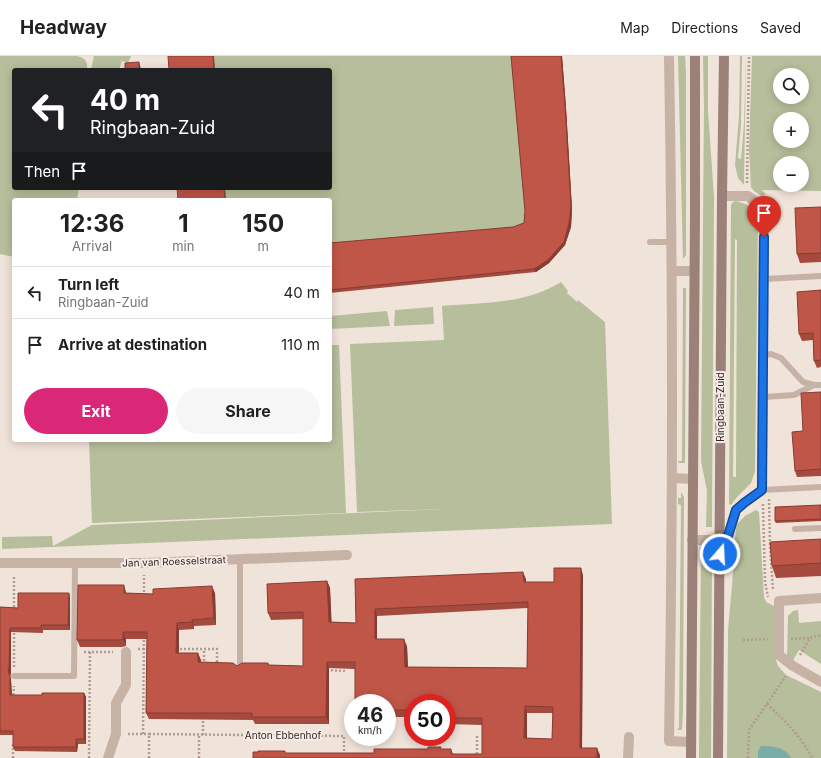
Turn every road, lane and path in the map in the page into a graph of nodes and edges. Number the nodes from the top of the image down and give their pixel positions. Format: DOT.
graph roads {
  1 [pos="669,56"];
  2 [pos="695,56"];
  3 [pos="724,56"];
  4 [pos="749,56"];
  5 [pos="722,196"];
  6 [pos="748,196"];
  7 [pos="650,242"];
  8 [pos="672,242"];
  9 [pos="673,271"];
  10 [pos="694,271"];
  11 [pos="821,276"];
  12 [pos="764,279"];
  13 [pos="764,355"];
  14 [pos="818,385"];
  15 [pos="763,397"];
  16 [pos="672,478"];
  17 [pos="693,479"];
  18 [pos="821,487"];
  19 [pos="762,490"];
  20 [pos="821,528"];
  21 [pos="795,529"];
  22 [pos="692,540"];
  23 [pos="720,540"];
  24 [pos="347,555"];
  25 [pos="240,559"];
  26 [pos="0,563"];
  27 [pos="14,563"];
  28 [pos="74,563"];
  29 [pos="144,563"];
  30 [pos="821,598"];
  31 [pos="779,601"];
  32 [pos="144,602"];
  33 [pos="14,616"];
  34 [pos="14,623"];
  35 [pos="144,633"];
  36 [pos="821,635"];
  37 [pos="204,649"];
  38 [pos="74,652"];
  39 [pos="90,652"];
  40 [pos="126,652"];
  41 [pos="793,666"];
  42 [pos="240,668"];
  43 [pos="204,672"];
  44 [pos="14,676"];
  45 [pos="821,682"];
  46 [pos="767,704"];
  47 [pos="13,706"];
  48 [pos="203,711"];
  49 [pos="116,734"];
  50 [pos="143,734"];
  51 [pos="150,734"];
  52 [pos="201,735"];
  53 [pos="477,736"];
  54 [pos="628,737"];
  55 [pos="691,742"];
  56 [pos="13,743"];
  57 [pos="13,758"];
  58 [pos="89,758"];
  59 [pos="108,758"];
  60 [pos="149,758"];
  61 [pos="199,758"];
  62 [pos="344,758"];
  63 [pos="477,758"];
  64 [pos="628,758"];
  65 [pos="691,758"];
  66 [pos="718,758"];
  67 [pos="748,758"];
  68 [pos="812,758"];
  1 -- 8 [label="street"];
  2 -- 10 [label="main road"];
  3 -- 5 [label="main road, Ringbaan-Zuid"];
  4 -- 6 [label="path"];
  5 -- 6 [label="street"];
  5 -- 23 [label="main road, Ringbaan-Zuid"];
  6 -- 12 [label="street"];
  7 -- 8 [label="lane"];
  8 -- 9 [label="street"];
  9 -- 10 [label="street"];
  9 -- 16 [label="street"];
  10 -- 17 [label="main road"];
  11 -- 12 [label="lane"];
  12 -- 13 [label="street"];
  13 -- 14 [label="lane"];
  13 -- 15 [label="street"];
  14 -- 15 [label="lane"];
  15 -- 19 [label="street"];
  16 -- 17 [label="street"];
  16 -- 55 [label="street"];
  17 -- 22 [label="main road"];
  18 -- 19 [label="lane"];
  19 -- 23 [label="street"];
  19 -- 31 [label="path"];
  20 -- 21 [label="lane"];
  22 -- 23 [label="street"];
  22 -- 55 [label="main road"];
  23 -- 66 [label="main road, Ringbaan-Zuid"];
  24 -- 25 [label="street, Jan van Roesselstraat"];
  25 -- 29 [label="street, Jan van Roesselstraat"];
  25 -- 42 [label="lane"];
  26 -- 27 [label="street, Jan van Roesselstraat"];
  27 -- 28 [label="street, Jan van Roesselstraat"];
  27 -- 33 [label="path"];
  28 -- 29 [label="street, Jan van Roesselstraat"];
  28 -- 38 [label="lane"];
  29 -- 32 [label="path"];
  30 -- 31 [label="street"];
  31 -- 41 [label="street"];
  34 -- 44 [label="path"];
  35 -- 50 [label="path"];
  36 -- 41 [label="path"];
  37 -- 43 [label="path"];
  38 -- 39 [label="path"];
  38 -- 44 [label="lane"];
  39 -- 40 [label="path"];
  39 -- 58 [label="path"];
  40 -- 49 [label="street"];
  41 -- 45 [label="street"];
  41 -- 46 [label="path"];
  44 -- 47 [label="path"];
  46 -- 67 [label="path"];
  46 -- 68 [label="path"];
  48 -- 52 [label="path"];
  49 -- 50 [label="path, Anton Ebbenhof"];
  49 -- 59 [label="street"];
  50 -- 51 [label="path, Anton Ebbenhof"];
  51 -- 52 [label="path, Anton Ebbenhof"];
  51 -- 60 [label="path"];
  52 -- 61 [label="path"];
  52 -- 62 [label="path, Anton Ebbenhof"];
  53 -- 63 [label="path"];
  54 -- 64 [label="street"];
  55 -- 65 [label="main road"];
  56 -- 57 [label="path"];
}
